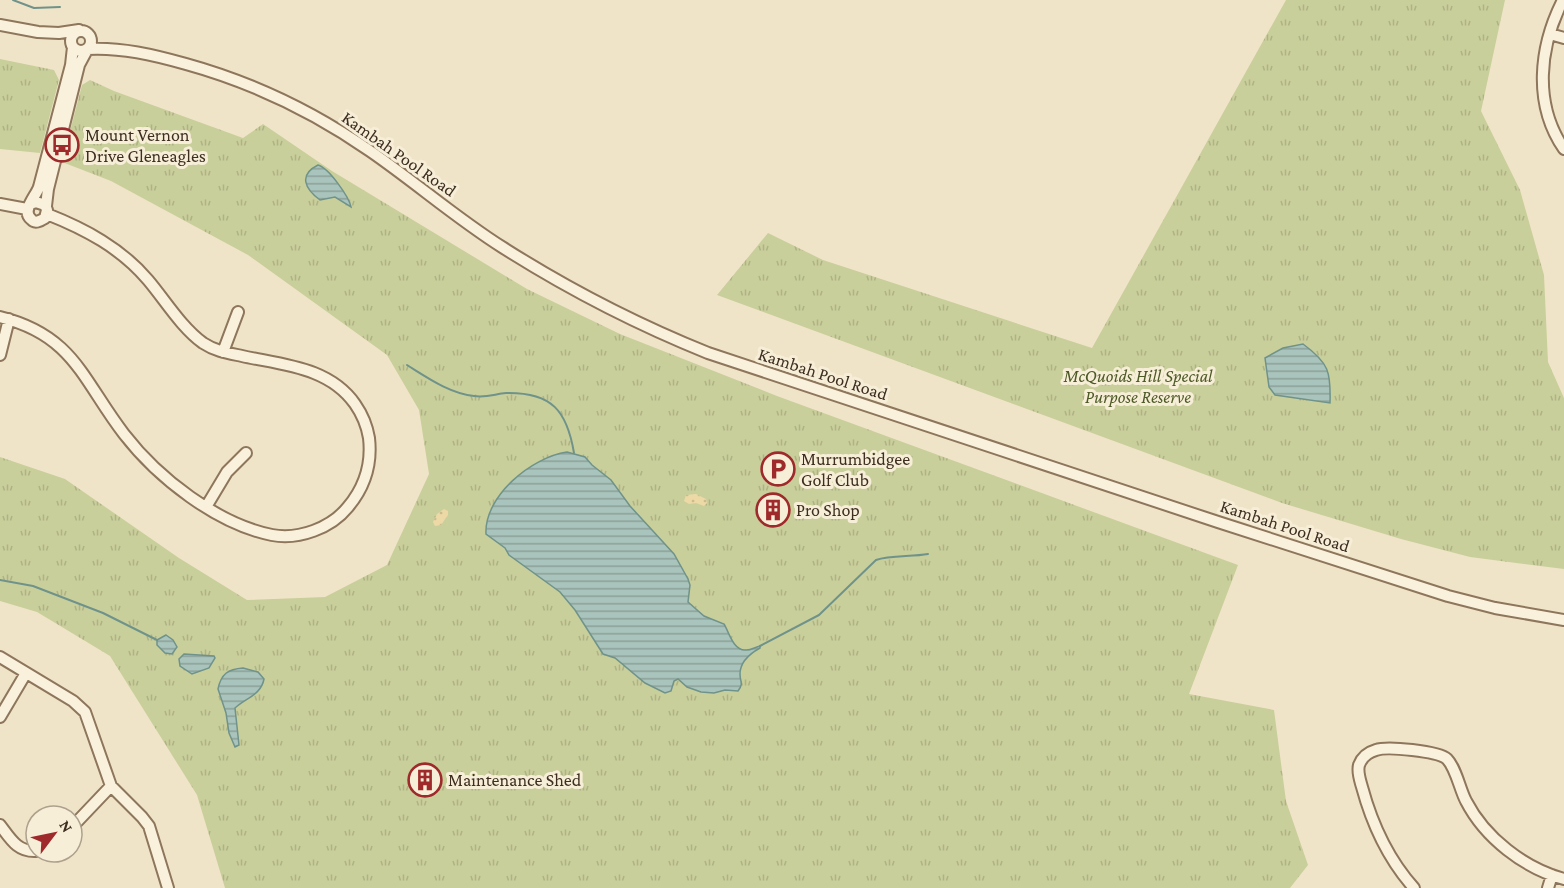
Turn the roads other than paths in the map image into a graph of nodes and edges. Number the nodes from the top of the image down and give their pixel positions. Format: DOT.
graph roads {
  1 [pos="1563,0"];
  2 [pos="0,25"];
  3 [pos="38,32"];
  4 [pos="84,32"];
  5 [pos="1550,34"];
  6 [pos="1564,38"];
  7 [pos="73,47"];
  8 [pos="122,49"];
  9 [pos="87,50"];
  10 [pos="1564,149"];
  11 [pos="0,204"];
  12 [pos="29,207"];
  13 [pos="46,210"];
  14 [pos="238,312"];
  15 [pos="5,318"];
  16 [pos="222,352"];
  17 [pos="0,355"];
  18 [pos="246,453"];
  19 [pos="206,507"];
  20 [pos="1564,620"];
  21 [pos="0,657"];
  22 [pos="27,673"];
  23 [pos="0,717"];
  24 [pos="111,786"];
  25 [pos="84,814"];
  26 [pos="0,825"];
  27 [pos="24,849"];
  28 [pos="1552,875"];
  29 [pos="1564,879"];
  30 [pos="168,888"];
  31 [pos="1414,888"];
  32 [pos="1548,888"];
  1 -- 5 [label="street"];
  2 -- 3 [label="street, Kambah Pool Road"];
  3 -- 4 [label="street, Kambah Pool Road"];
  3 -- 7 [label="street, Kambah Pool Road"];
  4 -- 7 [label="street"];
  4 -- 8 [label="street, Kambah Pool Road"];
  4 -- 9 [label="street"];
  5 -- 6 [label="street"];
  5 -- 10 [label="street"];
  7 -- 9 [label="street"];
  7 -- 12 [label="street"];
  8 -- 9 [label="street, Kambah Pool Road"];
  8 -- 20 [label="street, Kambah Pool Road"];
  9 -- 13 [label="street"];
  11 -- 12 [label="street"];
  12 -- 13 [label="street"];
  12 -- 13 [label="street"];
  13 -- 16 [label="street"];
  14 -- 16 [label="street"];
  15 -- 17 [label="street"];
  15 -- 19 [label="street"];
  16 -- 19 [label="street"];
  18 -- 19 [label="street"];
  21 -- 22 [label="street"];
  22 -- 23 [label="street"];
  22 -- 24 [label="street"];
  24 -- 25 [label="street"];
  24 -- 30 [label="street"];
  26 -- 27 [label="street"];
  28 -- 29 [label="street"];
  28 -- 31 [label="street"];
  28 -- 32 [label="street"];
}
